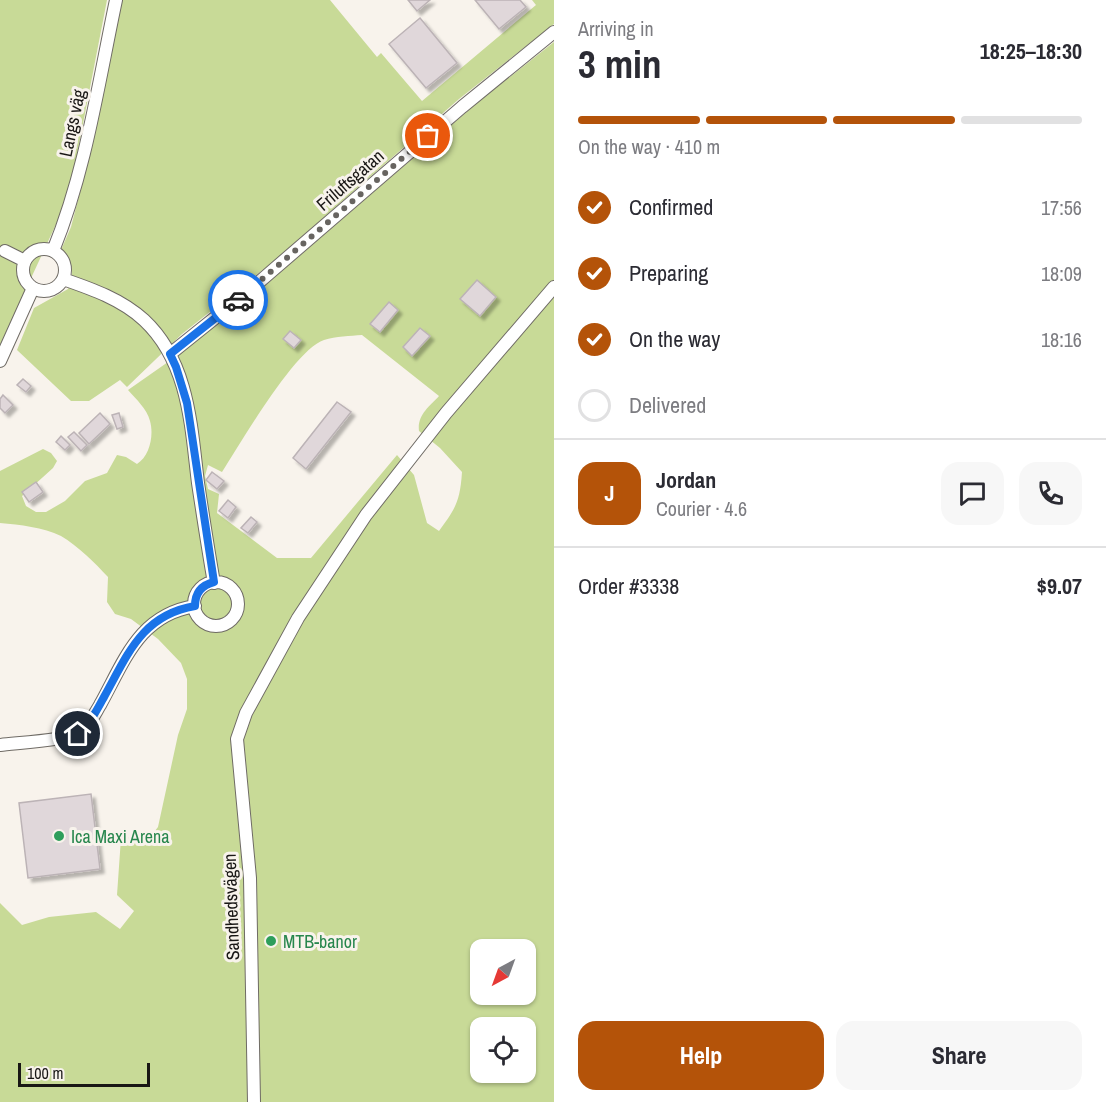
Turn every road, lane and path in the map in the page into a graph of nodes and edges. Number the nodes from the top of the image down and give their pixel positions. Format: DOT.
graph roads {
  1 [pos="116,0"];
  2 [pos="554,32"];
  3 [pos="5,251"];
  4 [pos="53,251"];
  5 [pos="25,261"];
  6 [pos="63,279"];
  7 [pos="554,287"];
  8 [pos="33,288"];
  9 [pos="170,354"];
  10 [pos="0,361"];
  11 [pos="214,582"];
  12 [pos="195,606"];
  13 [pos="0,745"];
  14 [pos="254,1102"];
  1 -- 4 [label="street, Langs väg"];
  2 -- 9 [label="street, Friluftsgatan"];
  3 -- 5 [label="street"];
  4 -- 5 [label="street"];
  4 -- 6 [label="street"];
  5 -- 8 [label="street"];
  6 -- 8 [label="street"];
  6 -- 9 [label="street"];
  7 -- 14 [label="street, Sandhedsvägen"];
  8 -- 10 [label="street"];
  9 -- 11 [label="street"];
  11 -- 12 [label="street"];
  11 -- 12 [label="street"];
  12 -- 13 [label="street"];
}
